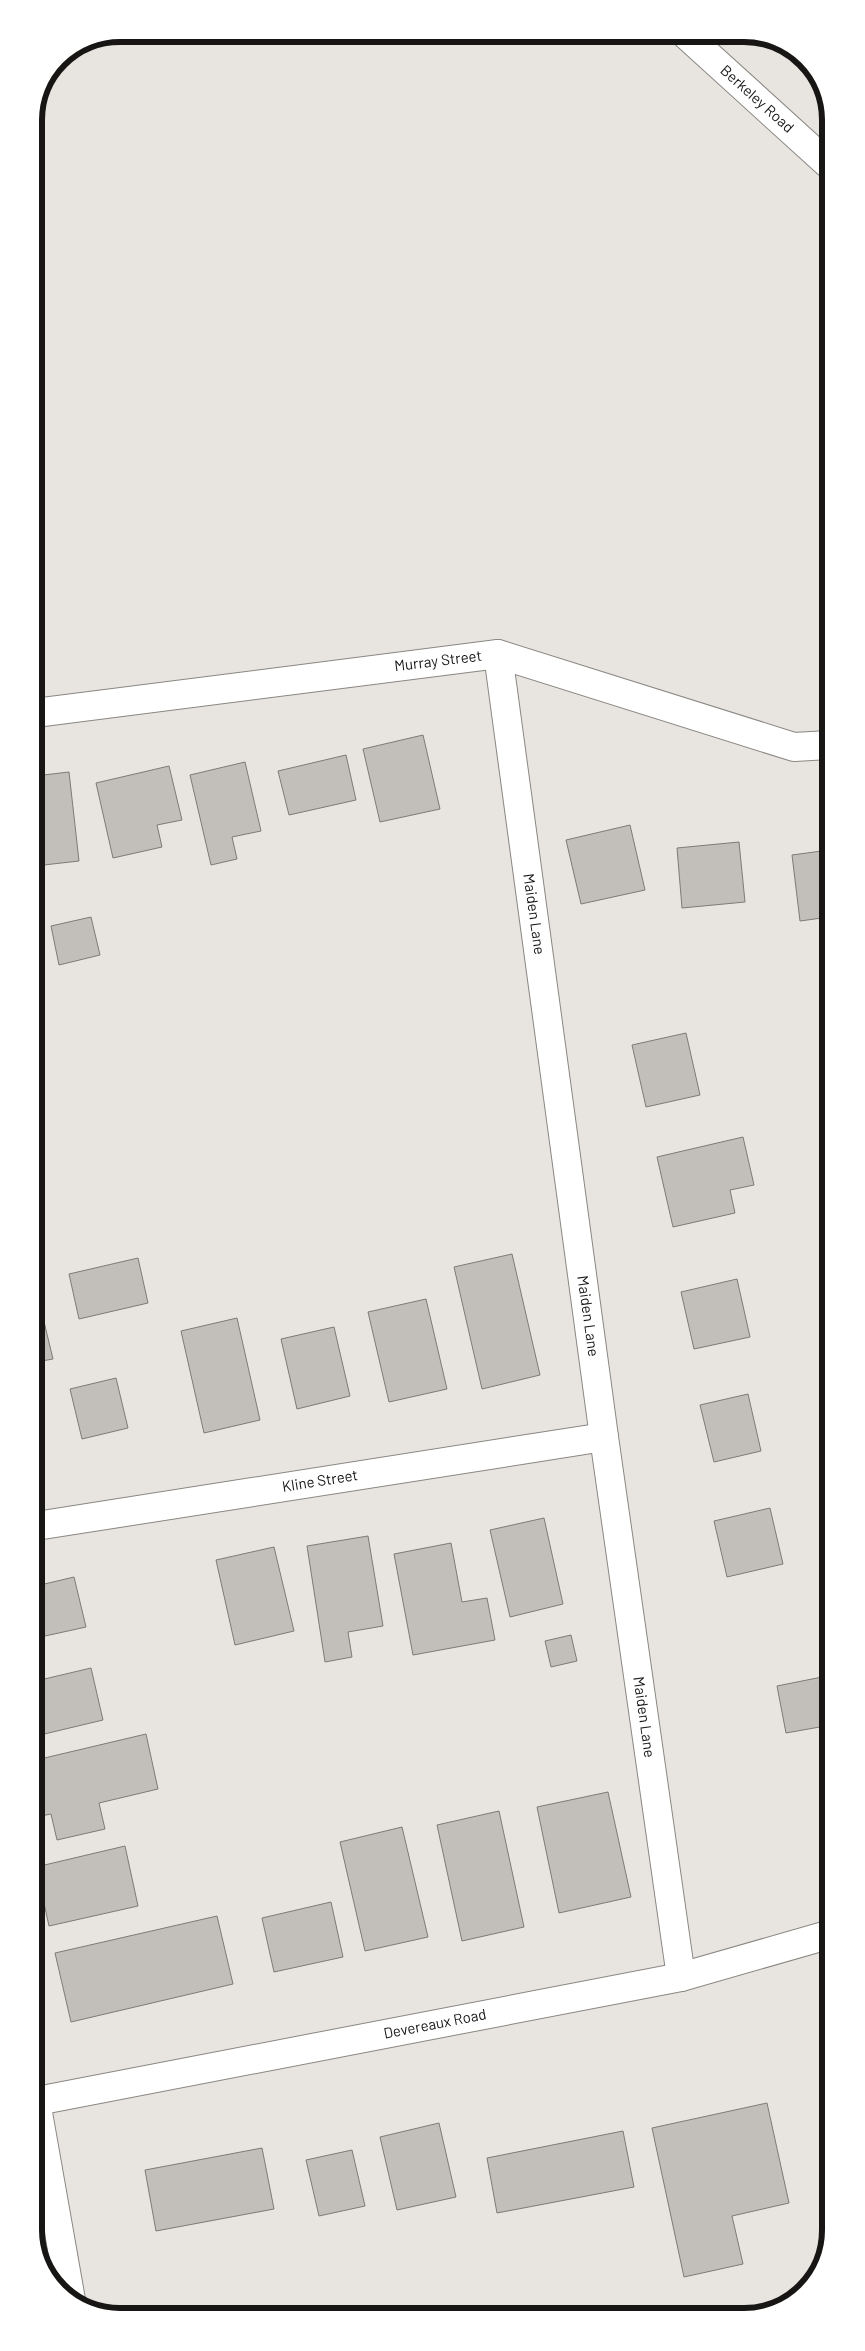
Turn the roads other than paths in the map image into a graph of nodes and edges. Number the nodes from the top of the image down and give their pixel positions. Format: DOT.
graph roads {
  1 [pos="695,43"];
  2 [pos="822,159"];
  3 [pos="498,654"];
  4 [pos="43,712"];
  5 [pos="822,746"];
  6 [pos="604,1436"];
  7 [pos="42,1525"];
  8 [pos="822,1937"];
  9 [pos="680,1977"];
  10 [pos="42,2100"];
  11 [pos="42,2136"];
  12 [pos="69,2289"];
  1 -- 2 [label="street, Berkeley Road"];
  3 -- 4 [label="street, Murray Street"];
  3 -- 5 [label="street, Murray Street"];
  3 -- 6 [label="street, Maiden Lane"];
  6 -- 7 [label="street, Kline Street"];
  6 -- 9 [label="street, Maiden Lane"];
  8 -- 9 [label="street, Devereaux Road"];
  9 -- 10 [label="street, Devereaux Road"];
  11 -- 12 [label="street"];
}
